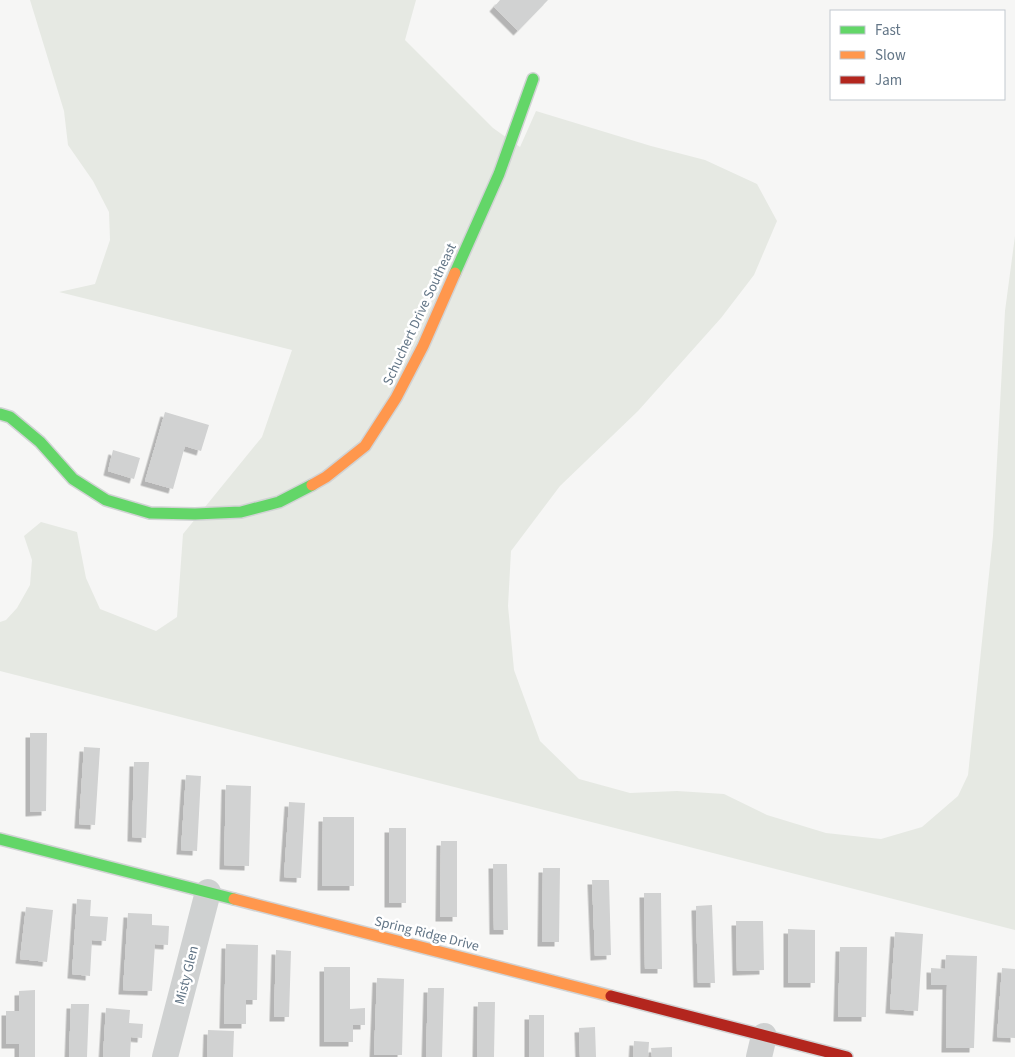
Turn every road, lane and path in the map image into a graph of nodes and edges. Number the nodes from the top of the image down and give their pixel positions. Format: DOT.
graph roads {
  1 [pos="533,79"];
  2 [pos="0,414"];
  3 [pos="0,839"];
  4 [pos="208,892"];
  5 [pos="762,1046"];
  6 [pos="165,1057"];
  7 [pos="847,1057"];
  1 -- 2 [label="street, Schuchert Drive Southeast"];
  3 -- 4 [label="street, Spring Ridge Drive"];
  4 -- 5 [label="street, Spring Ridge Drive"];
  4 -- 6 [label="street, Misty Glen"];
  5 -- 7 [label="street, Spring Ridge Drive"];
}
